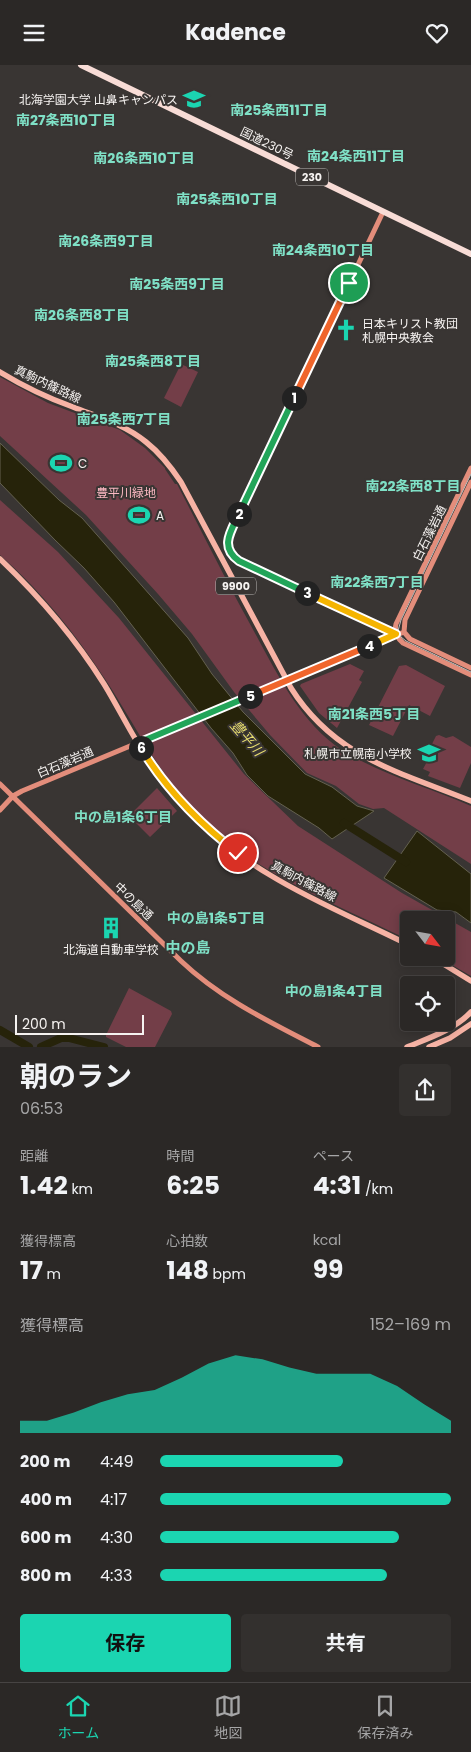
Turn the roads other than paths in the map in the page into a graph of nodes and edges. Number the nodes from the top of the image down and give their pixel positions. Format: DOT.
graph roads {
  1 [pos="81,65"];
  2 [pos="383,212"];
  3 [pos="471,254"];
  4 [pos="0,372"];
  5 [pos="471,468"];
  6 [pos="471,483"];
  7 [pos="0,559"];
  8 [pos="404,632"];
  9 [pos="396,634"];
  10 [pos="471,667"];
  11 [pos="471,675"];
  12 [pos="284,681"];
  13 [pos="140,742"];
  14 [pos="0,784"];
  15 [pos="13,796"];
  16 [pos="471,801"];
  17 [pos="0,810"];
  18 [pos="400,941"];
  19 [pos="447,966"];
  20 [pos="471,981"];
  21 [pos="471,1012"];
  22 [pos="471,1023"];
  23 [pos="318,1047"];
  24 [pos="407,1047"];
  25 [pos="429,1047"];
  1 -- 2 [label="highway, 国道230号 / 230"];
  2 -- 3 [label="highway, 国道230号 / 230"];
  2 -- 9 [label="street"];
  4 -- 12 [label="main road, 真駒内篠路線 / 9900"];
  5 -- 9 [label="street, 白石藻岩通"];
  6 -- 8 [label="street, 白石藻岩通"];
  7 -- 13 [label="main road, 真駒内篠路線"];
  8 -- 9 [label="street"];
  8 -- 10 [label="street"];
  9 -- 11 [label="street"];
  9 -- 12 [label="street"];
  12 -- 13 [label="street, 白石藻岩通"];
  12 -- 16 [label="main road, 真駒内篠路線 / 9900"];
  13 -- 15 [label="street, 白石藻岩通"];
  13 -- 18 [label="main road, 真駒内篠路線"];
  14 -- 15 [label="street, 中の島通"];
  15 -- 17 [label="street, 白石藻岩通"];
  15 -- 23 [label="street, 中の島通"];
  19 -- 20 [label="main road"];
  21 -- 24 [label="main road"];
  22 -- 25 [label="main road"];
}
